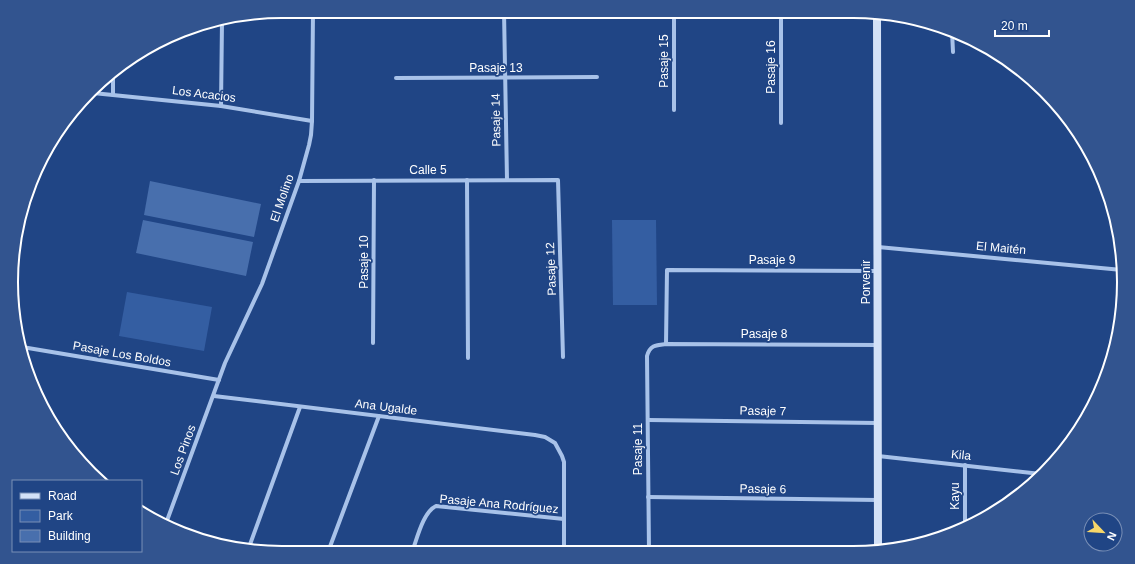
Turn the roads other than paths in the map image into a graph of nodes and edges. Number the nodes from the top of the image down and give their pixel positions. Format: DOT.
graph roads {
  1 [pos="313,18"];
  2 [pos="504,18"];
  3 [pos="674,18"];
  4 [pos="781,18"];
  5 [pos="878,19"];
  6 [pos="222,25"];
  7 [pos="952,37"];
  8 [pos="953,52"];
  9 [pos="597,77"];
  10 [pos="396,78"];
  11 [pos="506,78"];
  12 [pos="113,80"];
  13 [pos="97,93"];
  14 [pos="113,94"];
  15 [pos="221,106"];
  16 [pos="674,110"];
  17 [pos="312,121"];
  18 [pos="781,123"];
  19 [pos="299,180"];
  20 [pos="374,180"];
  21 [pos="467,180"];
  22 [pos="507,180"];
  23 [pos="558,180"];
  24 [pos="878,247"];
  25 [pos="1116,269"];
  26 [pos="878,271"];
  27 [pos="373,343"];
  28 [pos="666,344"];
  29 [pos="878,345"];
  30 [pos="26,348"];
  31 [pos="651,348"];
  32 [pos="563,357"];
  33 [pos="468,358"];
  34 [pos="219,380"];
  35 [pos="214,396"];
  36 [pos="300,407"];
  37 [pos="379,416"];
  38 [pos="648,420"];
  39 [pos="878,423"];
  40 [pos="878,456"];
  41 [pos="965,465"];
  42 [pos="1035,473"];
  43 [pos="648,497"];
  44 [pos="878,500"];
  45 [pos="564,519"];
  46 [pos="167,520"];
  47 [pos="965,521"];
  48 [pos="250,544"];
  49 [pos="878,545"];
  50 [pos="330,546"];
  51 [pos="414,546"];
  52 [pos="564,546"];
  53 [pos="648,546"];
  1 -- 17 [label="street, El Molino"];
  2 -- 11 [label="street, Pasaje 14"];
  3 -- 16 [label="street, Pasaje 15"];
  4 -- 18 [label="street, Pasaje 16"];
  5 -- 24 [label="street, Porvenir"];
  6 -- 15 [label="street"];
  7 -- 8 [label="street"];
  9 -- 11 [label="street, Pasaje 13"];
  10 -- 11 [label="street, Pasaje 13"];
  11 -- 22 [label="street, Pasaje 14"];
  12 -- 14 [label="street"];
  13 -- 14 [label="street, Los Acacios"];
  14 -- 15 [label="street, Los Acacios"];
  15 -- 17 [label="street, Los Acacios"];
  17 -- 19 [label="street, El Molino"];
  19 -- 20 [label="street, Calle 5"];
  19 -- 34 [label="street, El Molino"];
  20 -- 21 [label="street, Calle 5"];
  20 -- 27 [label="street, Pasaje 10"];
  21 -- 22 [label="street, Calle 5"];
  21 -- 33 [label="street"];
  22 -- 23 [label="street, Calle 5"];
  23 -- 32 [label="street, Pasaje 12"];
  24 -- 25 [label="street, El Maitén"];
  24 -- 26 [label="street, Porvenir"];
  26 -- 28 [label="street, Pasaje 9"];
  26 -- 29 [label="street, Porvenir"];
  28 -- 29 [label="street, Pasaje 8"];
  28 -- 31 [label="street, Pasaje 8"];
  29 -- 39 [label="street, Porvenir"];
  30 -- 34 [label="street, Pasaje Los Boldos"];
  31 -- 38 [label="street, Pasaje 11"];
  34 -- 35 [label="street, Los Pinos"];
  35 -- 36 [label="street, Ana Ugalde"];
  35 -- 46 [label="street, Los Pinos"];
  36 -- 37 [label="street, Ana Ugalde"];
  36 -- 48 [label="street"];
  37 -- 45 [label="street, Ana Ugalde"];
  37 -- 50 [label="street"];
  38 -- 39 [label="street, Pasaje 7"];
  38 -- 43 [label="street, Pasaje 11"];
  39 -- 40 [label="street, Porvenir"];
  40 -- 41 [label="street, Kila"];
  40 -- 44 [label="street, Porvenir"];
  41 -- 42 [label="street, Kila"];
  41 -- 47 [label="street, Kayu"];
  43 -- 44 [label="street, Pasaje 6"];
  43 -- 53 [label="street, Pasaje 11"];
  44 -- 49 [label="street, Porvenir"];
  45 -- 51 [label="street, Pasaje Ana Rodríguez"];
  45 -- 52 [label="street"];
}
